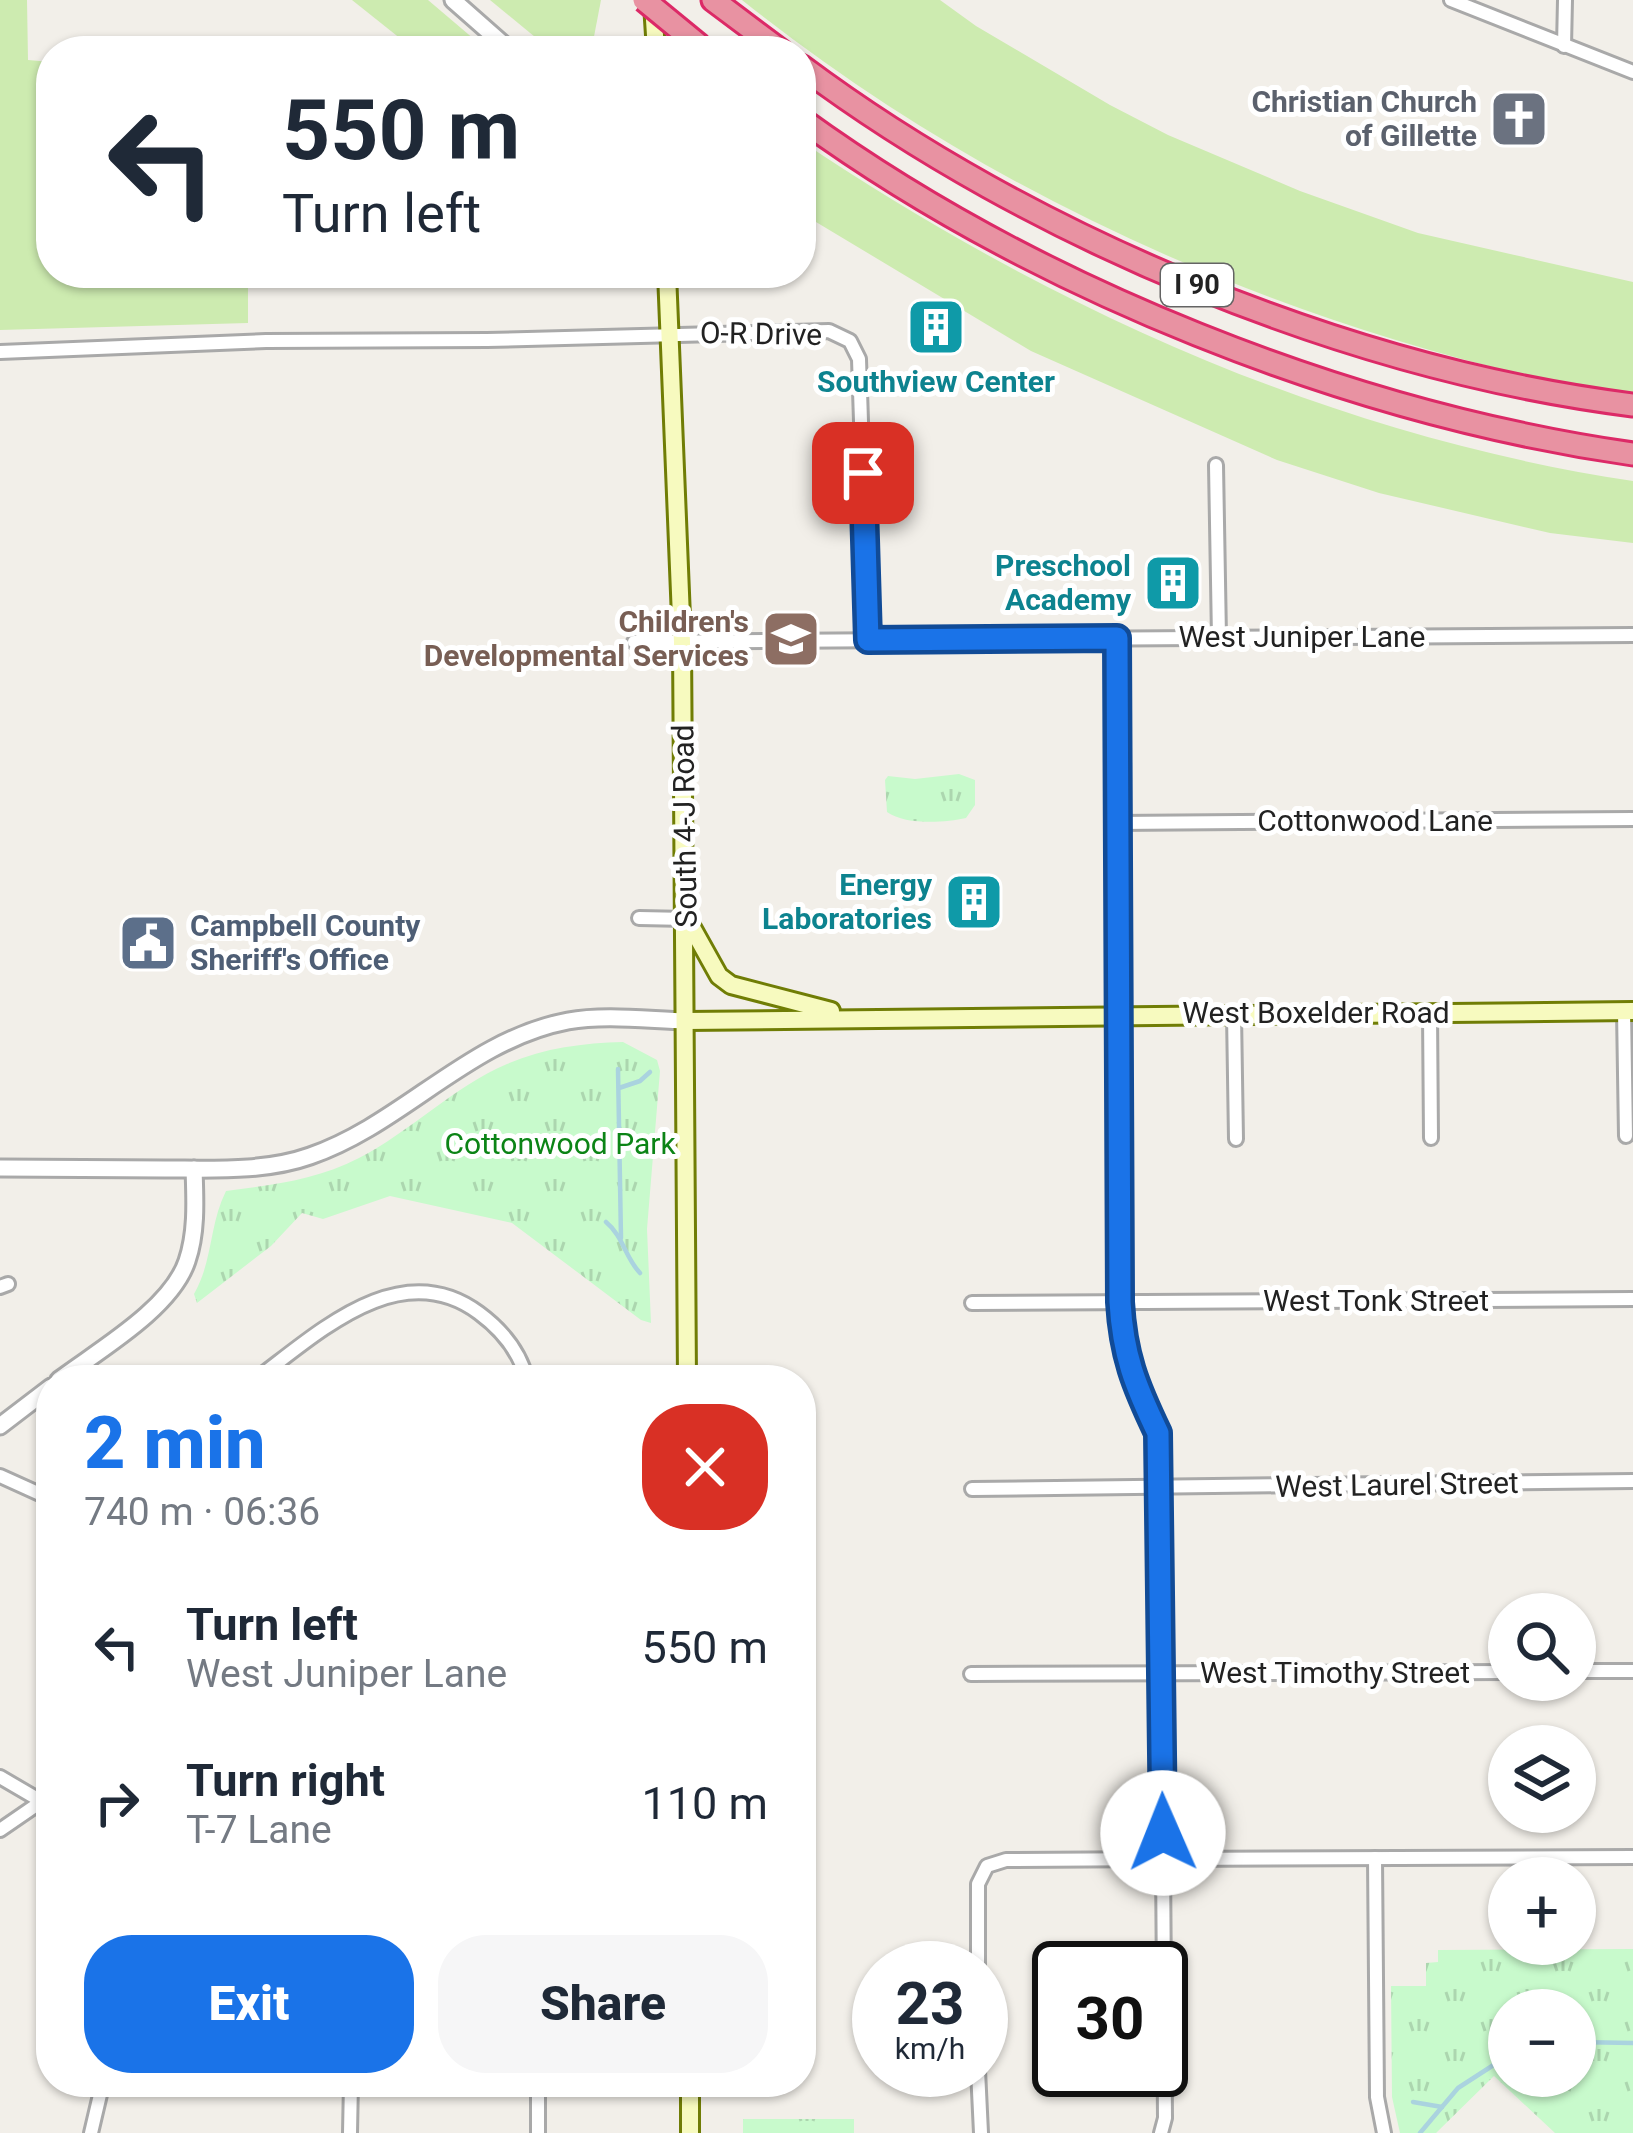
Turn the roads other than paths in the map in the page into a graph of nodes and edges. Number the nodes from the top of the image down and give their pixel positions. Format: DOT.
graph roads {
  1 [pos="453,0"];
  2 [pos="648,0"];
  3 [pos="713,0"];
  4 [pos="1451,0"];
  5 [pos="1565,0"];
  6 [pos="494,36"];
  7 [pos="654,36"];
  8 [pos="689,36"];
  9 [pos="761,36"];
  10 [pos="1564,46"];
  11 [pos="1633,72"];
  12 [pos="816,77"];
  13 [pos="816,130"];
  14 [pos="668,288"];
  15 [pos="671,333"];
  16 [pos="0,352"];
  17 [pos="1633,406"];
  18 [pos="1424,410"];
  19 [pos="1633,454"];
  20 [pos="1216,465"];
  21 [pos="1633,465"];
  22 [pos="1633,635"];
  23 [pos="1117,638"];
  24 [pos="1220,638"];
  25 [pos="868,640"];
  26 [pos="634,642"];
  27 [pos="682,642"];
  28 [pos="1633,819"];
  29 [pos="1117,823"];
  30 [pos="638,918"];
  31 [pos="687,919"];
  32 [pos="1629,1011"];
  33 [pos="1430,1012"];
  34 [pos="1234,1014"];
  35 [pos="1118,1015"];
  36 [pos="855,1017"];
  37 [pos="686,1021"];
  38 [pos="1626,1136"];
  39 [pos="1431,1138"];
  40 [pos="1236,1139"];
  41 [pos="0,1168"];
  42 [pos="194,1169"];
  43 [pos="1633,1299"];
  44 [pos="1120,1302"];
  45 [pos="972,1303"];
  46 [pos="79,1365"];
  47 [pos="275,1365"];
  48 [pos="524,1365"];
  49 [pos="687,1365"];
  50 [pos="36,1398"];
  51 [pos="0,1426"];
  52 [pos="0,1476"];
  53 [pos="1633,1481"];
  54 [pos="1161,1488"];
  55 [pos="972,1489"];
  56 [pos="36,1492"];
  57 [pos="1596,1671"];
  58 [pos="1633,1671"];
  59 [pos="1488,1672"];
  60 [pos="971,1674"];
  61 [pos="1161,1674"];
  62 [pos="0,1777"];
  63 [pos="36,1793"];
  64 [pos="36,1805"];
  65 [pos="0,1830"];
  66 [pos="1633,1857"];
  67 [pos="1375,1858"];
  68 [pos="1163,1859"];
  69 [pos="978,1941"];
  70 [pos="100,2097"];
  71 [pos="351,2097"];
  72 [pos="538,2097"];
  73 [pos="690,2097"];
  74 [pos="979,2097"];
  75 [pos="92,2133"];
  76 [pos="350,2133"];
  77 [pos="538,2133"];
  78 [pos="690,2133"];
  79 [pos="981,2133"];
  80 [pos="1161,2133"];
  81 [pos="1384,2133"];
  1 -- 6 [label="street"];
  2 -- 7 [label="main road"];
  2 -- 8 [label="highway, bridge"];
  3 -- 9 [label="highway"];
  4 -- 10 [label="street"];
  5 -- 10 [label="street"];
  10 -- 11 [label="street"];
  12 -- 17 [label="highway, I 90"];
  13 -- 18 [label="highway, I 90"];
  14 -- 15 [label="main road, South 4-J Road"];
  15 -- 16 [label="street, O-R Drive"];
  15 -- 25 [label="street, O-R Drive"];
  15 -- 27 [label="main road, South 4-J Road"];
  18 -- 19 [label="highway, I 90"];
  18 -- 21 [label="highway, I 90"];
  20 -- 24 [label="street"];
  22 -- 24 [label="street, West Juniper Lane"];
  23 -- 24 [label="street, West Juniper Lane"];
  23 -- 25 [label="street, West Juniper Lane"];
  23 -- 29 [label="street"];
  25 -- 27 [label="street, West Juniper Lane"];
  26 -- 27 [label="street, West Juniper Lane"];
  27 -- 31 [label="main road, South 4-J Road"];
  28 -- 29 [label="street, Cottonwood Lane"];
  29 -- 35 [label="street"];
  30 -- 31 [label="street"];
  31 -- 36 [label="main road"];
  31 -- 37 [label="main road, South 4-J Road"];
  32 -- 33 [label="main road, West Boxelder Road"];
  32 -- 38 [label="street"];
  33 -- 34 [label="main road, West Boxelder Road"];
  33 -- 39 [label="street"];
  34 -- 35 [label="main road, West Boxelder Road"];
  34 -- 40 [label="street"];
  35 -- 36 [label="main road, West Boxelder Road"];
  35 -- 44 [label="street"];
  36 -- 37 [label="main road"];
  37 -- 42 [label="street"];
  37 -- 49 [label="main road, South 4-J Road"];
  41 -- 42 [label="street"];
  42 -- 46 [label="street"];
  43 -- 44 [label="street, West Tonk Street"];
  44 -- 45 [label="street, West Tonk Street"];
  44 -- 54 [label="street"];
  47 -- 48 [label="street"];
  50 -- 51 [label="street"];
  52 -- 56 [label="street"];
  53 -- 54 [label="street, West Laurel Street"];
  54 -- 55 [label="street, West Laurel Street"];
  54 -- 61 [label="street"];
  57 -- 58 [label="street"];
  59 -- 61 [label="street, West Timothy Street"];
  60 -- 61 [label="street, West Timothy Street"];
  61 -- 68 [label="street"];
  62 -- 63 [label="street"];
  64 -- 65 [label="street"];
  66 -- 67 [label="street"];
  67 -- 68 [label="street"];
  67 -- 81 [label="street"];
  68 -- 69 [label="street"];
  68 -- 80 [label="street"];
  70 -- 75 [label="street"];
  71 -- 76 [label="street"];
  72 -- 77 [label="street"];
  73 -- 78 [label="main road"];
  74 -- 79 [label="street"];
}
